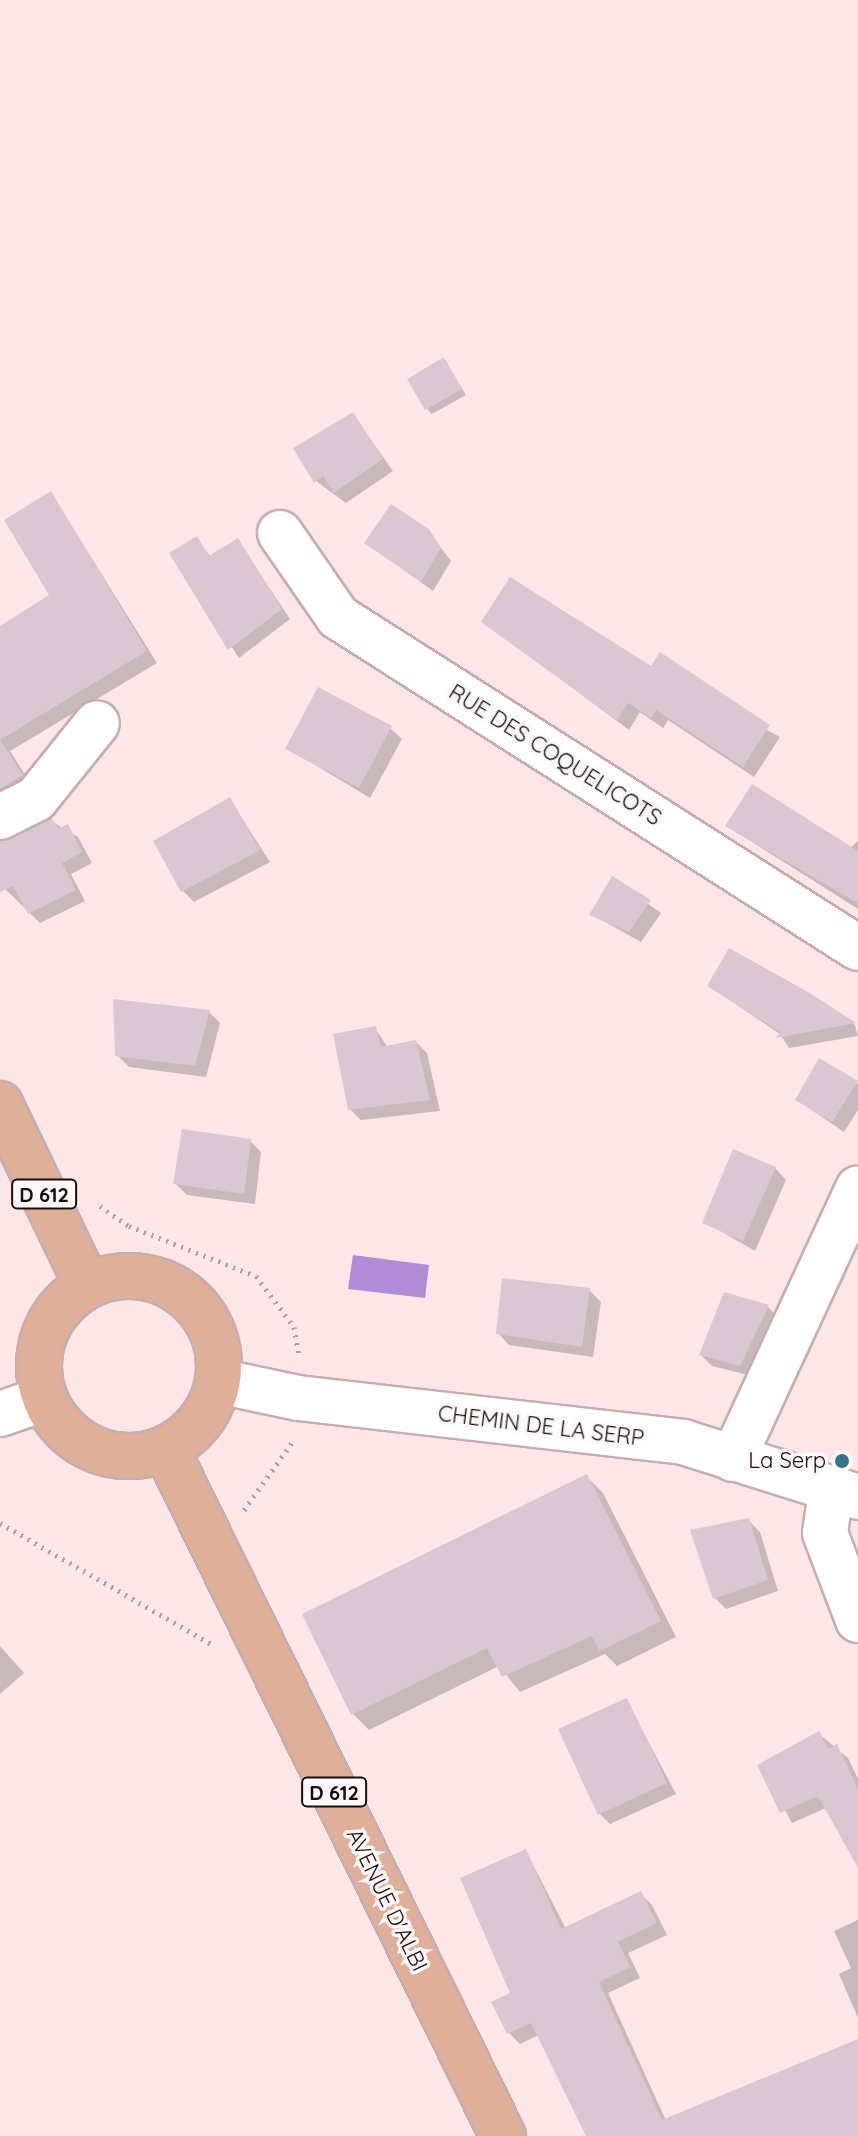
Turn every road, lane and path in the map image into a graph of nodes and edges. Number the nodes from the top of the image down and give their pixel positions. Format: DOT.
graph roads {
  1 [pos="280,533"];
  2 [pos="97,723"];
  3 [pos="0,817"];
  4 [pos="858,948"];
  5 [pos="0,1104"];
  6 [pos="858,1188"];
  7 [pos="96,1201"];
  8 [pos="87,1285"];
  9 [pos="298,1365"];
  10 [pos="218,1381"];
  11 [pos="43,1399"];
  12 [pos="0,1414"];
  13 [pos="296,1430"];
  14 [pos="166,1449"];
  15 [pos="733,1459"];
  16 [pos="844,1494"];
  17 [pos="244,1518"];
  18 [pos="0,1523"];
  19 [pos="858,1620"];
  20 [pos="218,1648"];
  21 [pos="503,2136"];
  1 -- 4 [label="street, RUE DES COQUELICOTS"];
  2 -- 3 [label="street"];
  5 -- 8 [label="main road, D 612"];
  6 -- 15 [label="street"];
  7 -- 9 [label="path"];
  8 -- 10 [label="main road"];
  8 -- 11 [label="main road"];
  10 -- 14 [label="main road"];
  10 -- 15 [label="street, CHEMIN DE LA SERP"];
  11 -- 12 [label="street"];
  11 -- 14 [label="main road"];
  13 -- 17 [label="path"];
  14 -- 21 [label="main road, AVENUE D'ALBI / D 612"];
  15 -- 16 [label="street, CHEMIN DE LA SERP"];
  16 -- 19 [label="street"];
  18 -- 20 [label="path"];
}
